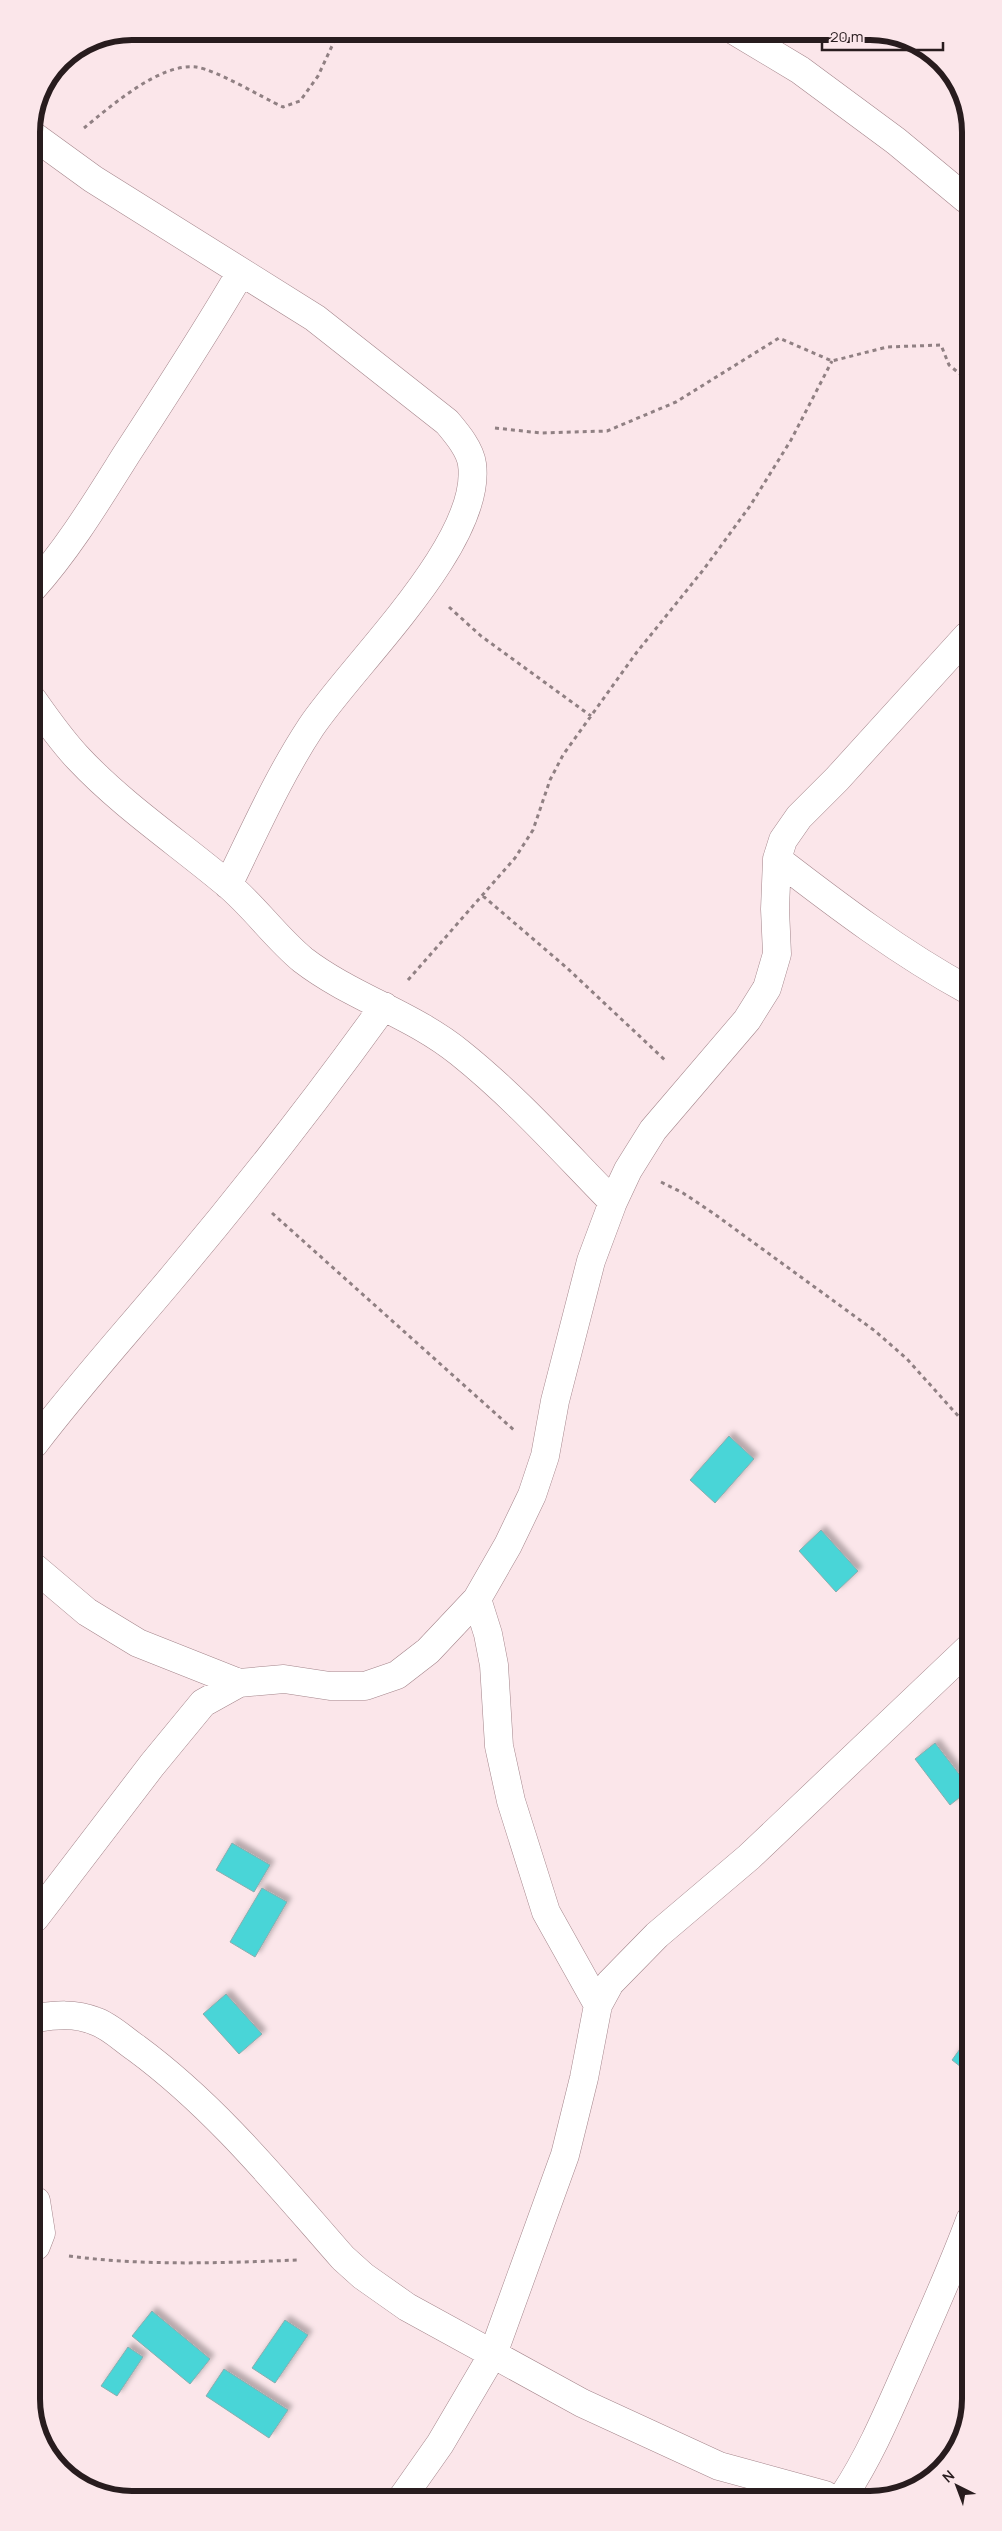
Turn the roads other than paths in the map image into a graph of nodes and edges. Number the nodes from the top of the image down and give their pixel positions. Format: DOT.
graph roads {
  1 [pos="749,40"];
  2 [pos="40,140"];
  3 [pos="962,196"];
  4 [pos="241,272"];
  5 [pos="40,580"];
  6 [pos="962,642"];
  7 [pos="40,710"];
  8 [pos="777,859"];
  9 [pos="228,885"];
  10 [pos="962,986"];
  11 [pos="384,1006"];
  12 [pos="613,1202"];
  13 [pos="40,1436"];
  14 [pos="40,1572"];
  15 [pos="477,1599"];
  16 [pos="962,1655"];
  17 [pos="239,1683"];
  18 [pos="40,1912"];
  19 [pos="598,2005"];
  20 [pos="40,2018"];
  21 [pos="962,2241"];
  22 [pos="493,2354"];
  23 [pos="407,2491"];
  24 [pos="810,2491"];
  25 [pos="847,2491"];
  1 -- 3 [label="street"];
  2 -- 4 [label="street"];
  4 -- 5 [label="street"];
  4 -- 9 [label="street"];
  6 -- 8 [label="street"];
  7 -- 9 [label="street"];
  8 -- 10 [label="street"];
  8 -- 12 [label="street"];
  9 -- 11 [label="street"];
  11 -- 12 [label="street"];
  11 -- 13 [label="street"];
  12 -- 15 [label="street"];
  14 -- 17 [label="street"];
  15 -- 17 [label="street"];
  15 -- 19 [label="street"];
  16 -- 19 [label="street"];
  17 -- 18 [label="street"];
  19 -- 22 [label="street"];
  20 -- 22 [label="street"];
  21 -- 25 [label="street"];
  22 -- 23 [label="street"];
  22 -- 24 [label="street"];
}
